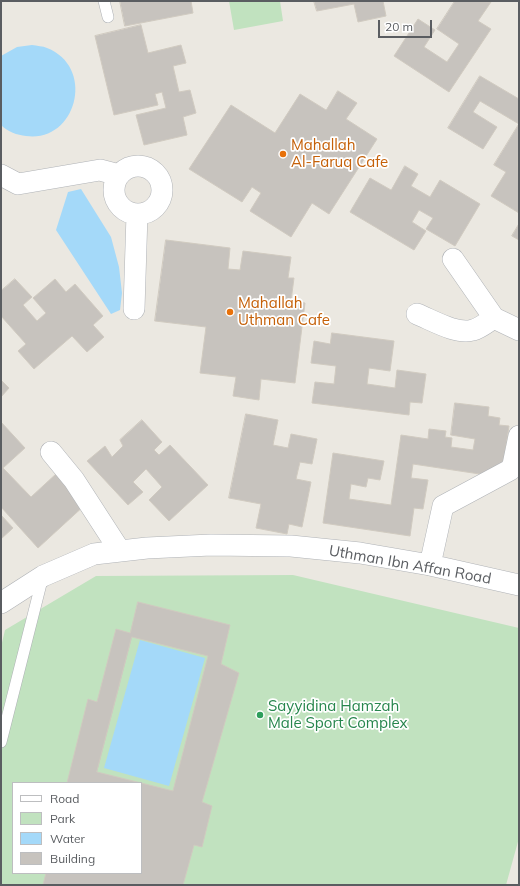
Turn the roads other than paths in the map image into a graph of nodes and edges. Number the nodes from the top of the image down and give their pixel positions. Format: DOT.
graph roads {
  1 [pos="104,1"];
  2 [pos="108,16"];
  3 [pos="1,175"];
  4 [pos="119,176"];
  5 [pos="136,214"];
  6 [pos="453,259"];
  7 [pos="134,309"];
  8 [pos="417,314"];
  9 [pos="494,318"];
  10 [pos="519,330"];
  11 [pos="519,436"];
  12 [pos="51,452"];
  13 [pos="120,551"];
  14 [pos="430,565"];
  15 [pos="44,576"];
  16 [pos="519,585"];
  17 [pos="1,603"];
  18 [pos="1,742"];
  1 -- 2 [label="lane"];
  3 -- 4 [label="street"];
  4 -- 5 [label="street"];
  4 -- 5 [label="street"];
  5 -- 7 [label="street"];
  6 -- 9 [label="street"];
  8 -- 9 [label="street"];
  9 -- 10 [label="street"];
  11 -- 14 [label="street"];
  12 -- 13 [label="street"];
  13 -- 14 [label="street, Uthman Ibn Affan Road"];
  13 -- 15 [label="street, Uthman Ibn Affan Road"];
  14 -- 16 [label="street, Uthman Ibn Affan Road"];
  15 -- 17 [label="street, Uthman Ibn Affan Road"];
  15 -- 18 [label="lane"];
}
